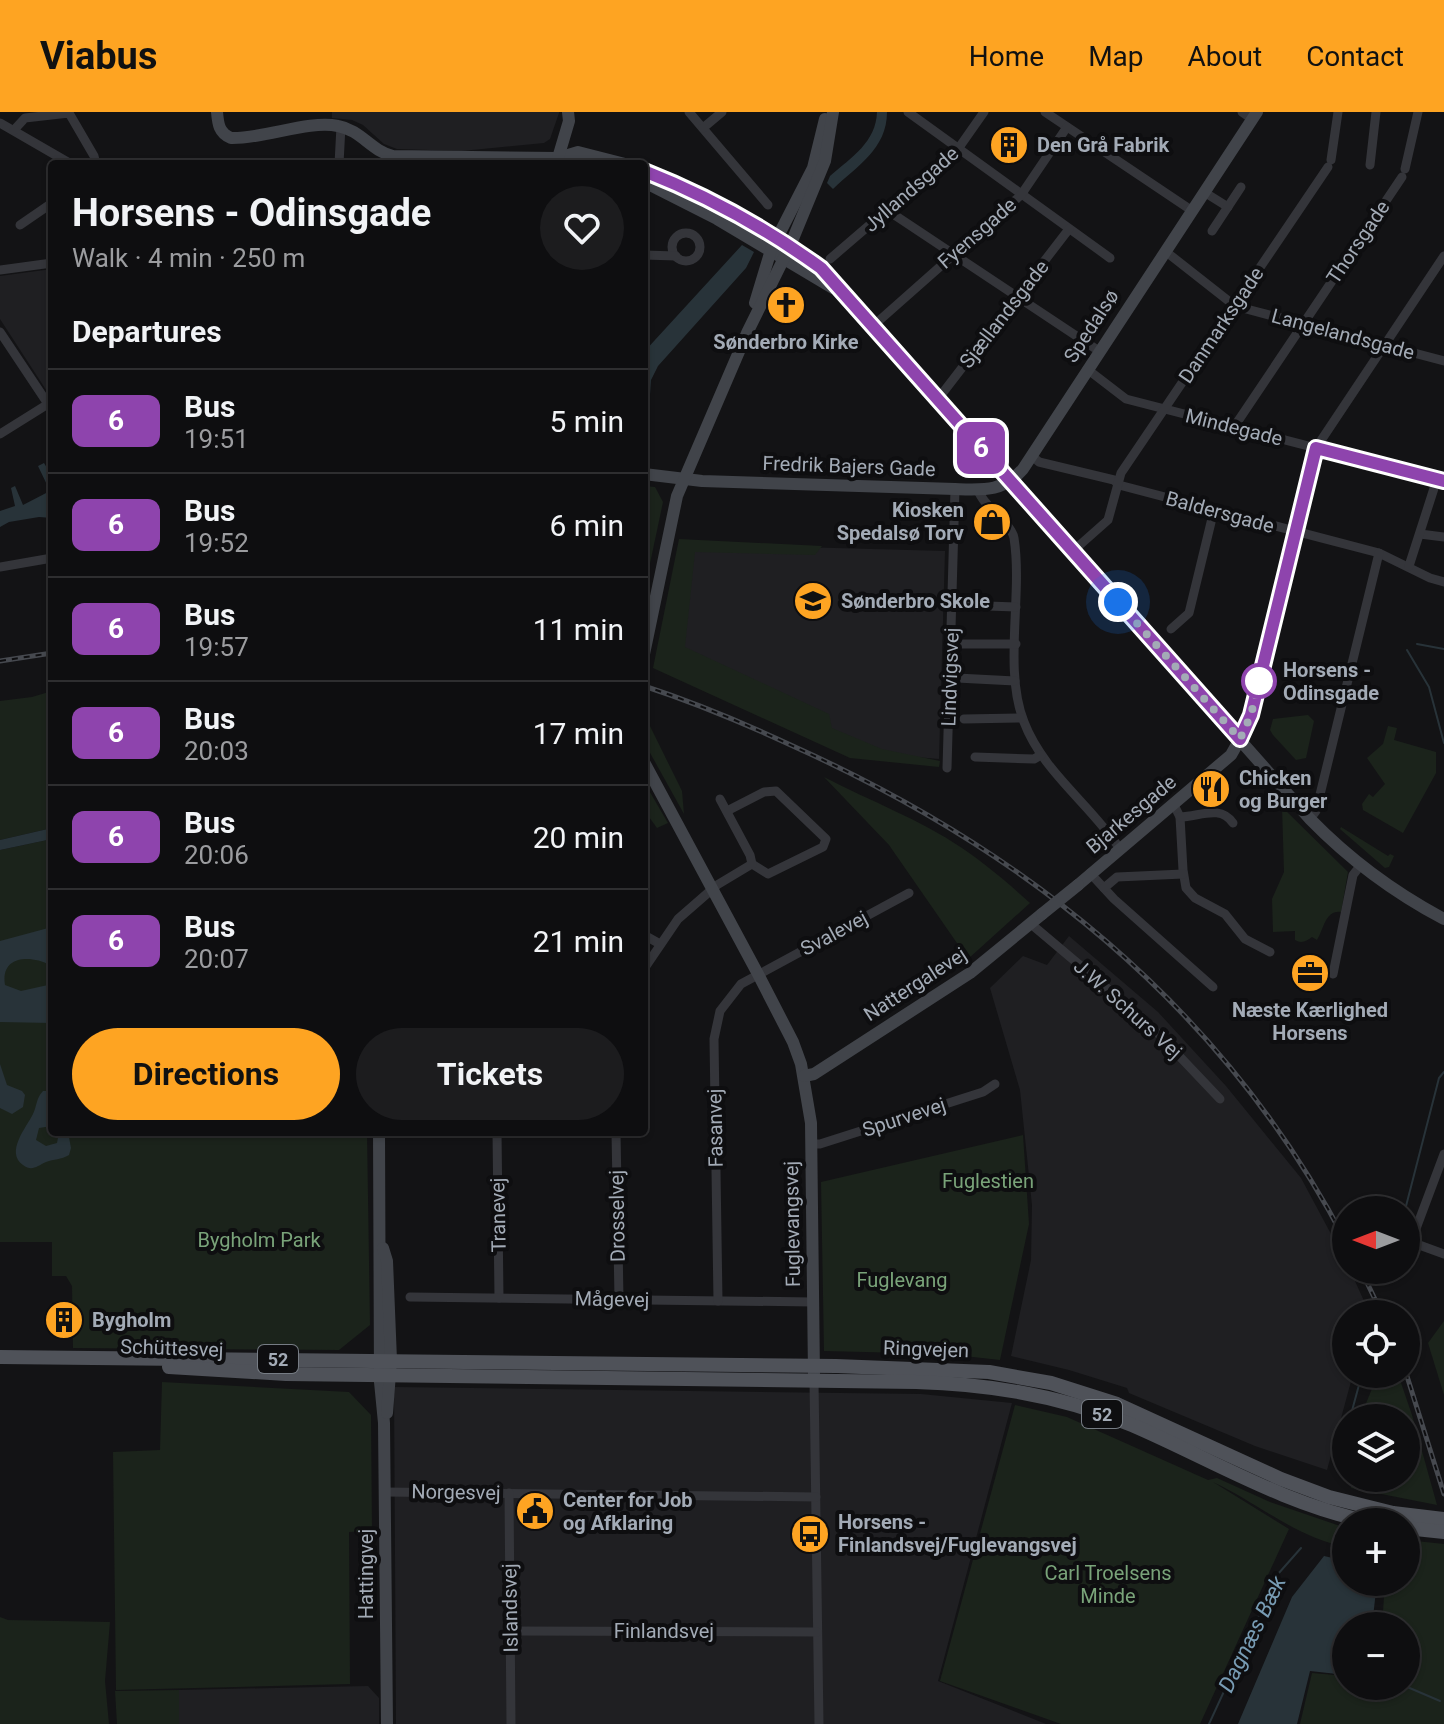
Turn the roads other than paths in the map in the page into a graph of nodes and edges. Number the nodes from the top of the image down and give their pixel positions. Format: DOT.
graph roads {
  1 [pos="217,112"];
  2 [pos="568,112"];
  3 [pos="689,112"];
  4 [pos="722,112"];
  5 [pos="825,112"];
  6 [pos="833,112"];
  7 [pos="908,112"];
  8 [pos="984,112"];
  9 [pos="1045,112"];
  10 [pos="1338,112"];
  11 [pos="1376,112"];
  12 [pos="1418,112"];
  13 [pos="1251,114"];
  14 [pos="0,123"];
  15 [pos="341,126"];
  16 [pos="1067,127"];
  17 [pos="703,128"];
  18 [pos="14,130"];
  19 [pos="958,149"];
  20 [pos="64,160"];
  21 [pos="95,160"];
  22 [pos="339,160"];
  23 [pos="521,160"];
  24 [pos="557,160"];
  25 [pos="559,160"];
  26 [pos="609,160"];
  27 [pos="1370,165"];
  28 [pos="648,173"];
  29 [pos="648,184"];
  30 [pos="1241,187"];
  31 [pos="1204,192"];
  32 [pos="1021,195"];
  33 [pos="768,205"];
  34 [pos="48,206"];
  35 [pos="1228,207"];
  36 [pos="887,210"];
  37 [pos="1191,210"];
  38 [pos="20,225"];
  39 [pos="1069,229"];
  40 [pos="1212,231"];
  41 [pos="774,245"];
  42 [pos="790,246"];
  43 [pos="1165,251"];
  44 [pos="648,255"];
  45 [pos="952,255"];
  46 [pos="676,256"];
  47 [pos="1444,256"];
  48 [pos="784,258"];
  49 [pos="1110,258"];
  50 [pos="830,259"];
  51 [pos="48,264"];
  52 [pos="0,270"];
  53 [pos="845,296"];
  54 [pos="1018,298"];
  55 [pos="1235,306"];
  56 [pos="1303,324"];
  57 [pos="873,326"];
  58 [pos="0,332"];
  59 [pos="747,333"];
  60 [pos="1384,345"];
  61 [pos="1099,351"];
  62 [pos="1444,361"];
  63 [pos="1087,369"];
  64 [pos="938,399"];
  65 [pos="48,404"];
  66 [pos="48,408"];
  67 [pos="1164,409"];
  68 [pos="1234,427"];
  69 [pos="0,434"];
  70 [pos="1316,448"];
  71 [pos="1032,456"];
  72 [pos="648,474"];
  73 [pos="683,479"];
  74 [pos="1440,480"];
  75 [pos="1012,482"];
  76 [pos="1119,485"];
  77 [pos="955,489"];
  78 [pos="978,490"];
  79 [pos="1214,510"];
  80 [pos="1294,531"];
  81 [pos="1420,534"];
  82 [pos="1444,537"];
  83 [pos="1073,551"];
  84 [pos="1379,553"];
  85 [pos="48,559"];
  86 [pos="1409,566"];
  87 [pos="0,567"];
  88 [pos="1444,582"];
  89 [pos="959,605"];
  90 [pos="1016,607"];
  91 [pos="1171,629"];
  92 [pos="648,635"];
  93 [pos="959,644"];
  94 [pos="1016,644"];
  95 [pos="957,678"];
  96 [pos="1015,681"];
  97 [pos="1022,718"];
  98 [pos="964,719"];
  99 [pos="1240,739"];
  100 [pos="1041,755"];
  101 [pos="975,757"];
  102 [pos="947,768"];
  103 [pos="648,769"];
  104 [pos="720,799"];
  105 [pos="727,811"];
  106 [pos="1177,811"];
  107 [pos="1310,819"];
  108 [pos="1233,823"];
  109 [pos="1120,849"];
  110 [pos="752,864"];
  111 [pos="1360,866"];
  112 [pos="1090,873"];
  113 [pos="1183,874"];
  114 [pos="713,888"];
  115 [pos="1104,888"];
  116 [pos="909,893"];
  117 [pos="1042,914"];
  118 [pos="1444,919"];
  119 [pos="1031,924"];
  120 [pos="648,937"];
  121 [pos="660,944"];
  122 [pos="1270,952"];
  123 [pos="648,963"];
  124 [pos="758,974"];
  125 [pos="1333,974"];
  126 [pos="1213,987"];
  127 [pos="804,1076"];
  128 [pos="995,1084"];
  129 [pos="1220,1099"];
  130 [pos="379,1136"];
  131 [pos="497,1136"];
  132 [pos="616,1136"];
  133 [pos="812,1144"];
  134 [pos="1444,1155"];
  135 [pos="1440,1173"];
  136 [pos="1444,1254"];
  137 [pos="410,1297"];
  138 [pos="499,1298"];
  139 [pos="619,1299"];
  140 [pos="718,1301"];
  141 [pos="813,1302"];
  142 [pos="0,1357"];
  143 [pos="0,1366"];
  144 [pos="385,1368"];
  145 [pos="814,1373"];
  146 [pos="385,1492"];
  147 [pos="509,1493"];
  148 [pos="816,1497"];
  149 [pos="1332,1510"];
  150 [pos="1440,1525"];
  151 [pos="1420,1527"];
  152 [pos="510,1631"];
  153 [pos="817,1632"];
  154 [pos="387,1724"];
  155 [pos="511,1724"];
  156 [pos="819,1724"];
  1 -- 15 [label="street"];
  2 -- 24 [label="street"];
  3 -- 17 [label="street"];
  4 -- 17 [label="street"];
  5 -- 41 [label="street"];
  6 -- 42 [label="street"];
  7 -- 19 [label="street"];
  8 -- 19 [label="street, Jyllandsgade"];
  9 -- 16 [label="street"];
  10 -- 55 [label="street, Danmarksgade"];
  11 -- 27 [label="street"];
  12 -- 56 [label="street, Thorsgade"];
  13 -- 31 [label="street, Spedalsø"];
  14 -- 18 [label="street"];
  15 -- 22 [label="street"];
  15 -- 23 [label="street"];
  16 -- 32 [label="street, Fyensgade"];
  16 -- 37 [label="street"];
  17 -- 33 [label="street"];
  18 -- 20 [label="street"];
  18 -- 21 [label="street"];
  19 -- 32 [label="street"];
  19 -- 36 [label="street, Jyllandsgade"];
  25 -- 26 [label="street"];
  28 -- 41 [label="street"];
  29 -- 41 [label="street"];
  30 -- 35 [label="street"];
  31 -- 35 [label="street"];
  31 -- 37 [label="street, Spedalsø"];
  32 -- 39 [label="street"];
  32 -- 45 [label="street, Fyensgade"];
  34 -- 38 [label="street"];
  35 -- 40 [label="street"];
  36 -- 45 [label="street"];
  36 -- 50 [label="street, Jyllandsgade"];
  37 -- 43 [label="street, Spedalsø"];
  39 -- 49 [label="street"];
  39 -- 54 [label="street, Sjællandsgade"];
  41 -- 42 [label="street"];
  41 -- 48 [label="street"];
  41 -- 59 [label="street"];
  42 -- 48 [label="street"];
  42 -- 53 [label="street"];
  43 -- 55 [label="street, Langelandsgade"];
  43 -- 61 [label="street, Spedalsø"];
  44 -- 46 [label="street"];
  45 -- 54 [label="street"];
  45 -- 57 [label="street, Fyensgade"];
  47 -- 60 [label="street"];
  48 -- 53 [label="street"];
  48 -- 59 [label="street"];
  51 -- 52 [label="street"];
  53 -- 57 [label="street"];
  54 -- 61 [label="street"];
  54 -- 64 [label="street, Sjællandsgade"];
  55 -- 56 [label="street, Langelandsgade"];
  55 -- 67 [label="street, Danmarksgade"];
  56 -- 60 [label="street, Langelandsgade"];
  56 -- 68 [label="street, Thorsgade"];
  57 -- 64 [label="street"];
  58 -- 65 [label="street"];
  59 -- 73 [label="street"];
  60 -- 62 [label="street, Langelandsgade"];
  60 -- 70 [label="street"];
  61 -- 63 [label="street, Spedalsø"];
  63 -- 67 [label="street, Mindegade"];
  63 -- 71 [label="street, Spedalsø"];
  64 -- 75 [label="street"];
  66 -- 69 [label="street"];
  67 -- 68 [label="street, Mindegade"];
  67 -- 76 [label="street, Danmarksgade"];
  68 -- 70 [label="street, Mindegade"];
  70 -- 74 [label="street, Mindegade"];
  70 -- 80 [label="street"];
  71 -- 75 [label="street, Spedalsø"];
  71 -- 76 [label="street, Baldersgade"];
  72 -- 73 [label="street, Fredrik Bajers Gade"];
  73 -- 77 [label="street, Fredrik Bajers Gade"];
  73 -- 92 [label="street"];
  74 -- 81 [label="street"];
  75 -- 78 [label="street, Fredrik Bajers Gade"];
  75 -- 83 [label="street"];
  76 -- 79 [label="street, Baldersgade"];
  76 -- 83 [label="street, Danmarksgade"];
  77 -- 78 [label="street, Fredrik Bajers Gade"];
  77 -- 102 [label="street, Lindvigsvej"];
  78 -- 90 [label="street"];
  79 -- 80 [label="street, Baldersgade"];
  79 -- 91 [label="street"];
  80 -- 84 [label="street, Baldersgade"];
  80 -- 99 [label="street"];
  81 -- 82 [label="street"];
  81 -- 86 [label="street"];
  83 -- 99 [label="street"];
  84 -- 86 [label="street, Baldersgade"];
  84 -- 107 [label="street"];
  85 -- 87 [label="street"];
  86 -- 88 [label="street, Baldersgade"];
  89 -- 90 [label="street"];
  90 -- 94 [label="street"];
  93 -- 94 [label="street"];
  94 -- 96 [label="street"];
  95 -- 96 [label="street"];
  96 -- 97 [label="street"];
  97 -- 98 [label="street"];
  97 -- 100 [label="street"];
  99 -- 106 [label="street, Bjarkesgade"];
  99 -- 107 [label="street"];
  100 -- 101 [label="street"];
  100 -- 109 [label="street"];
  103 -- 114 [label="street, Fuglevangsvej"];
  104 -- 105 [label="street"];
  105 -- 110 [label="street"];
  105 -- 110 [label="street"];
  106 -- 108 [label="street"];
  106 -- 109 [label="street, Bjarkesgade"];
  106 -- 113 [label="street"];
  107 -- 111 [label="street"];
  109 -- 112 [label="street, Bjarkesgade"];
  110 -- 114 [label="street"];
  111 -- 118 [label="street"];
  111 -- 125 [label="street"];
  112 -- 115 [label="street"];
  112 -- 117 [label="street, Bjarkesgade, bridge"];
  113 -- 115 [label="street"];
  113 -- 122 [label="street"];
  114 -- 121 [label="street"];
  114 -- 124 [label="street, Fuglevangsvej"];
  115 -- 126 [label="street"];
  116 -- 124 [label="street, Svalevej"];
  117 -- 119 [label="street, Nattergalevej"];
  119 -- 127 [label="street, Nattergalevej"];
  119 -- 129 [label="street, J.W. Schurs Vej"];
  120 -- 121 [label="street"];
  121 -- 123 [label="street"];
  124 -- 127 [label="street, Fuglevangsvej"];
  124 -- 140 [label="street, Fasanvej"];
  127 -- 133 [label="street, Fuglevangsvej"];
  128 -- 133 [label="street, Spurvevej"];
  130 -- 144 [label="street, Hattingvej"];
  131 -- 138 [label="street, Tranevej"];
  132 -- 139 [label="street, Drosselvej"];
  133 -- 141 [label="street, Fuglevangsvej"];
  134 -- 135 [label="street"];
  135 -- 136 [label="street"];
  137 -- 138 [label="street, Mågevej"];
  138 -- 139 [label="street, Mågevej"];
  139 -- 140 [label="street, Mågevej"];
  140 -- 141 [label="street, Mågevej"];
  141 -- 145 [label="street, Fuglevangsvej"];
  142 -- 144 [label="main road, Schüttesvej / 52"];
  143 -- 144 [label="main road, Schüttesvej / 52"];
  144 -- 145 [label="main road, Ringvejen / 52"];
  144 -- 146 [label="street, Hattingvej"];
  145 -- 148 [label="street, Fuglevangsvej"];
  145 -- 149 [label="main road, Ringvejen / 52"];
  145 -- 150 [label="main road, Ringvejen / 52"];
  146 -- 147 [label="street, Norgesvej"];
  146 -- 154 [label="street, Hattingvej"];
  147 -- 148 [label="street, Norgesvej"];
  147 -- 152 [label="street, Islandsvej"];
  148 -- 153 [label="street, Fuglevangsvej"];
  150 -- 151 [label="main road, Ringvejen / 52"];
  152 -- 153 [label="street, Finlandsvej"];
  152 -- 155 [label="street, Islandsvej"];
  153 -- 156 [label="street, Fuglevangsvej"];
}
